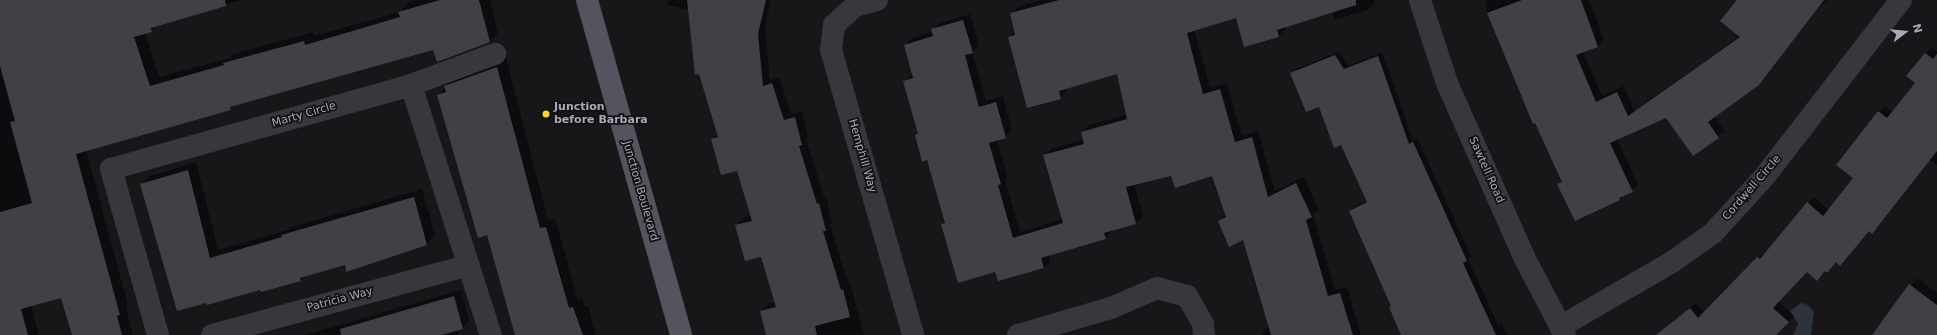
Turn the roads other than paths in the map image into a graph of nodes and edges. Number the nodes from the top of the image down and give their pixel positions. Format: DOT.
graph roads {
  1 [pos="587,0"];
  2 [pos="877,0"];
  3 [pos="1420,0"];
  4 [pos="1901,0"];
  5 [pos="495,54"];
  6 [pos="411,85"];
  7 [pos="469,265"];
  8 [pos="1562,331"];
  9 [pos="158,335"];
  10 [pos="212,335"];
  11 [pos="491,335"];
  12 [pos="681,335"];
  13 [pos="912,335"];
  14 [pos="1018,335"];
  15 [pos="1204,335"];
  1 -- 12 [label="main road, Junction Boulevard"];
  2 -- 13 [label="street, Hemphill Way"];
  3 -- 8 [label="street, Sawtell Road"];
  4 -- 8 [label="street, Cordwell Circle"];
  5 -- 6 [label="street"];
  6 -- 7 [label="street"];
  6 -- 9 [label="street, Marty Circle"];
  7 -- 10 [label="street, Patricia Way"];
  7 -- 11 [label="street"];
  14 -- 15 [label="street"];
}
